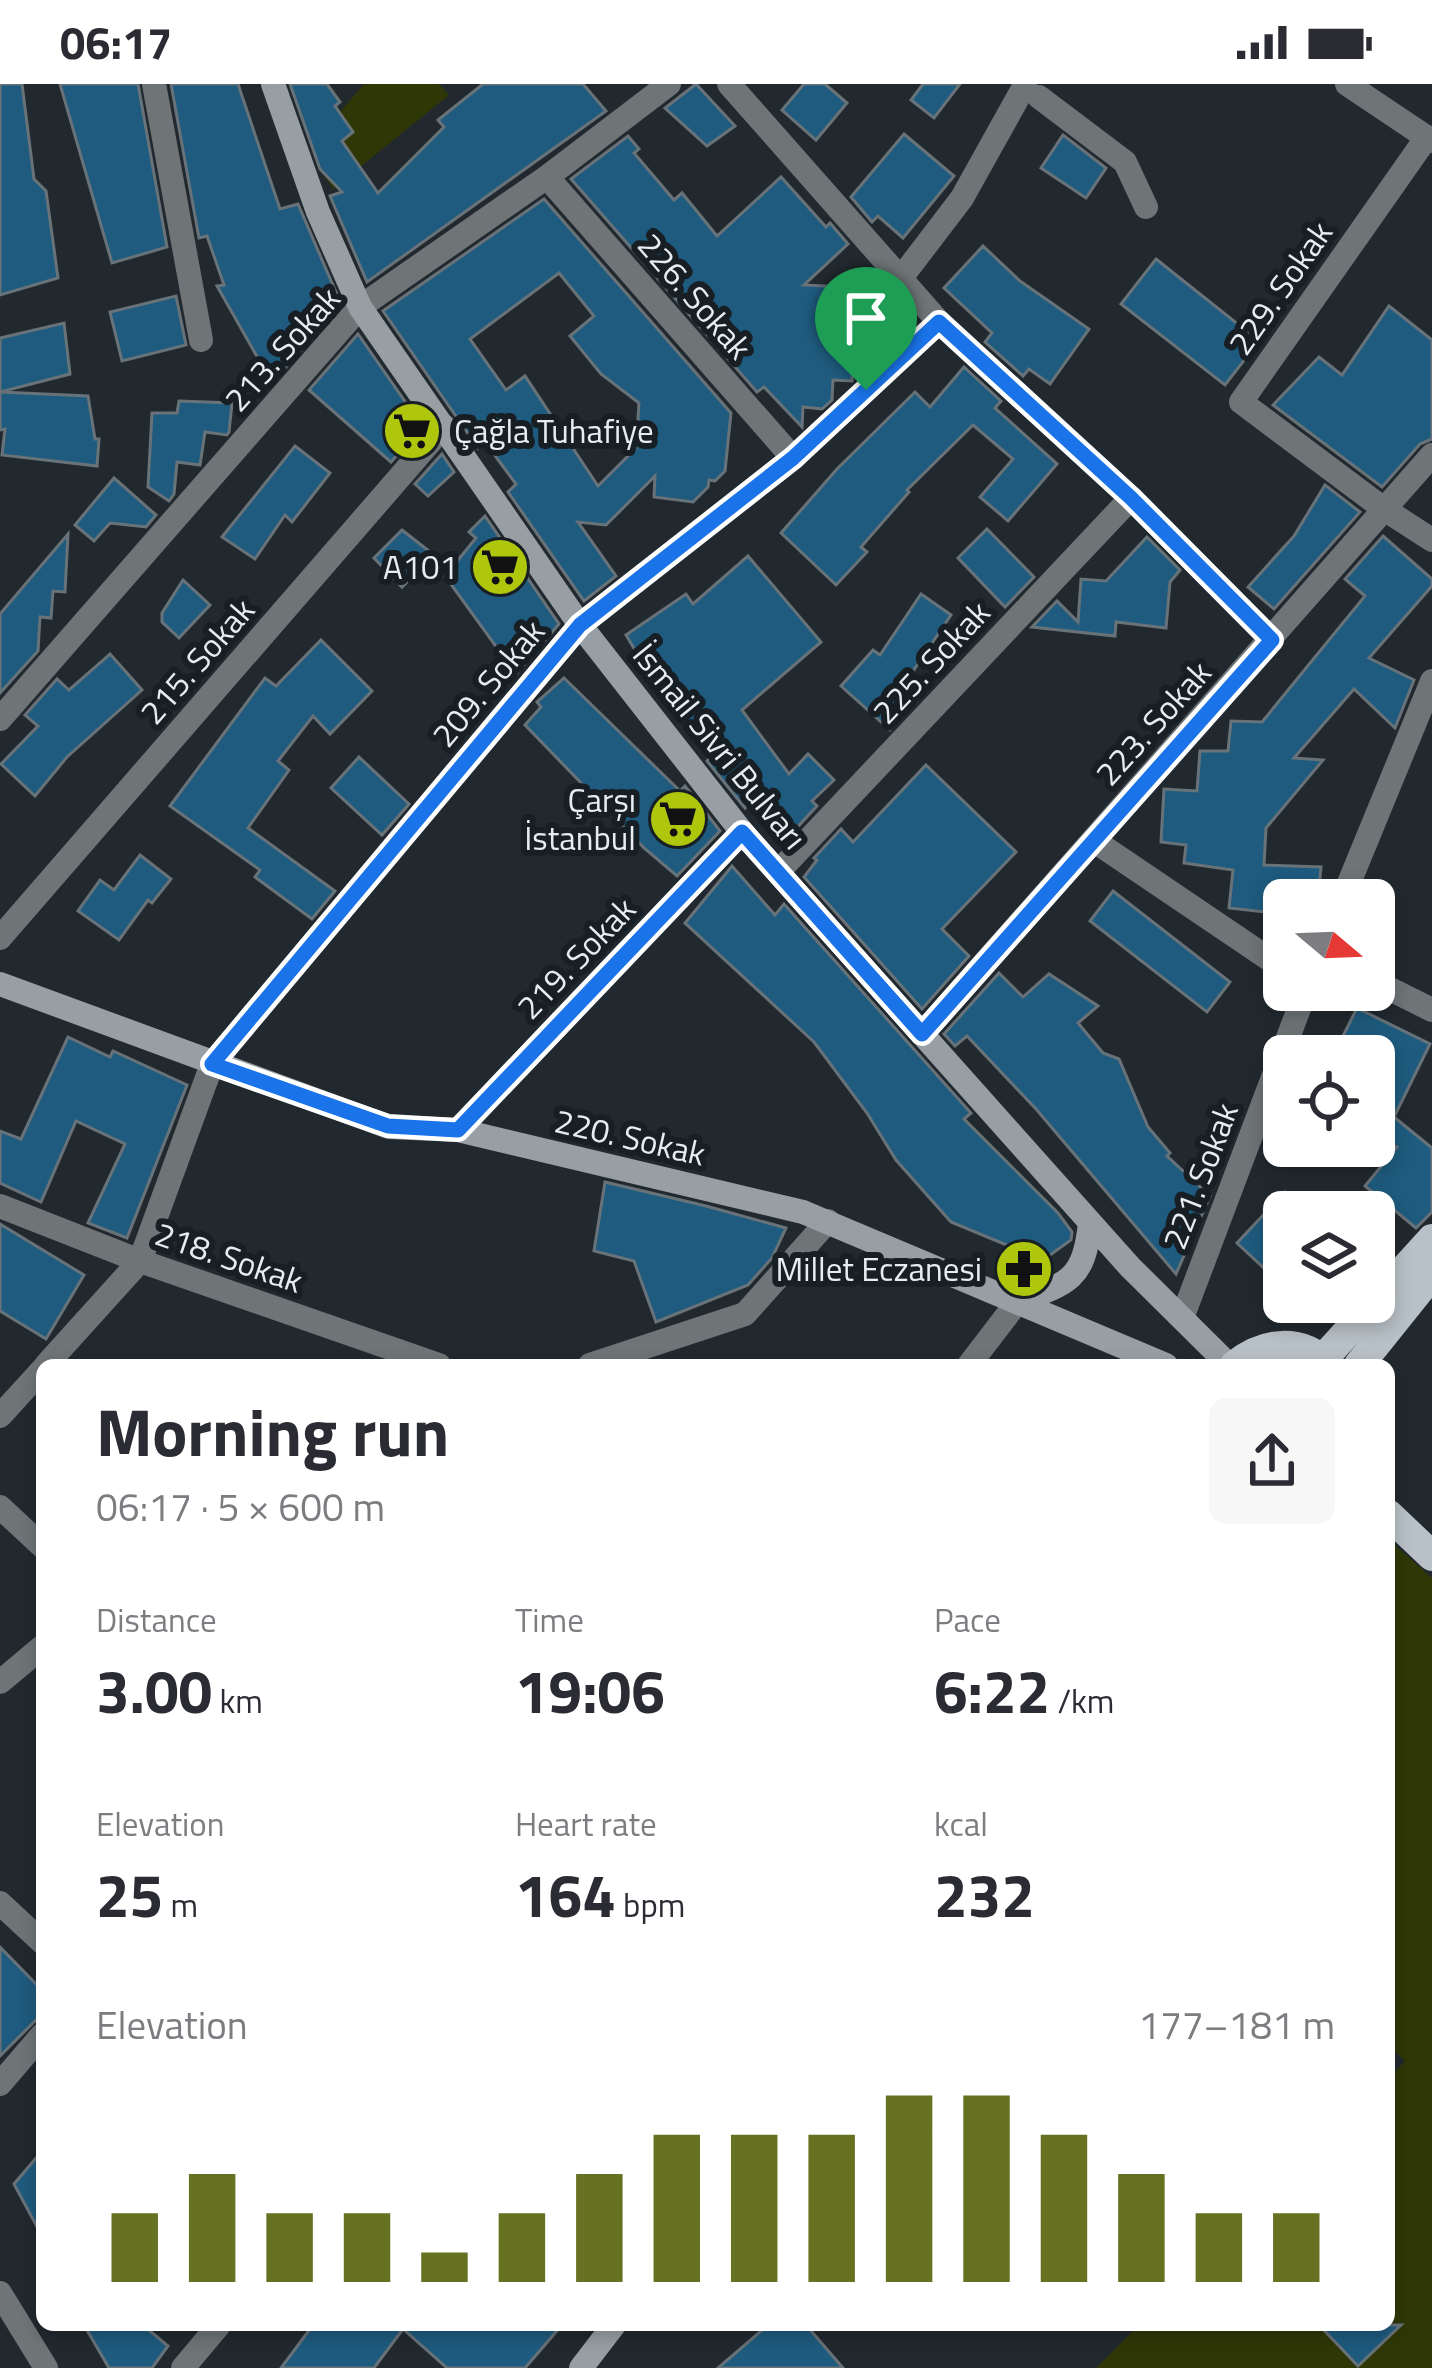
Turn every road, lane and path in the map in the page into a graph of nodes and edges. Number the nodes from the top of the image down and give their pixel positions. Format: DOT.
graph roads {
  1 [pos="154,84"];
  2 [pos="273,84"];
  3 [pos="669,84"];
  4 [pos="730,84"];
  5 [pos="1347,84"];
  6 [pos="1034,88"];
  7 [pos="1429,139"];
  8 [pos="547,177"];
  9 [pos="1147,207"];
  10 [pos="901,278"];
  11 [pos="360,307"];
  12 [pos="939,322"];
  13 [pos="202,340"];
  14 [pos="444,426"];
  15 [pos="1432,454"];
  16 [pos="793,458"];
  17 [pos="1131,498"];
  18 [pos="1384,509"];
  19 [pos="1432,540"];
  20 [pos="580,625"];
  21 [pos="1272,640"];
  22 [pos="1432,681"];
  23 [pos="0,719"];
  24 [pos="742,832"];
  25 [pos="1093,840"];
  26 [pos="779,871"];
  27 [pos="1351,879"];
  28 [pos="0,938"];
  29 [pos="1263,955"];
  30 [pos="0,984"];
  31 [pos="1395,992"];
  32 [pos="1432,1010"];
  33 [pos="1298,1011"];
  34 [pos="922,1034"];
  35 [pos="212,1064"];
  36 [pos="458,1130"];
  37 [pos="0,1206"];
  38 [pos="828,1221"];
  39 [pos="1090,1223"];
  40 [pos="1432,1239"];
  41 [pos="140,1262"];
  42 [pos="1432,1274"];
  43 [pos="1018,1301"];
  44 [pos="1182,1318"];
  45 [pos="52,1359"];
  46 [pos="422,1359"];
  47 [pos="608,1359"];
  48 [pos="974,1359"];
  49 [pos="1152,1359"];
  50 [pos="1226,1359"];
  51 [pos="1244,1359"];
  52 [pos="1322,1359"];
  53 [pos="1328,1359"];
  54 [pos="1365,1359"];
  55 [pos="36,1377"];
  56 [pos="0,1416"];
  57 [pos="0,1507"];
  58 [pos="1395,1521"];
  59 [pos="36,1540"];
  60 [pos="1432,1556"];
  61 [pos="36,1652"];
  62 [pos="0,1682"];
  63 [pos="0,1904"];
  64 [pos="36,1937"];
  65 [pos="36,2042"];
  66 [pos="0,2084"];
  67 [pos="0,2293"];
  68 [pos="214,2331"];
  69 [pos="609,2331"];
  70 [pos="46,2368"];
  71 [pos="183,2368"];
  72 [pos="581,2368"];
  1 -- 13 [label="street"];
  2 -- 11 [label="main road, İsmail Sivri Bulvarı"];
  3 -- 8 [label="street, 213. Sokak"];
  4 -- 10 [label="street"];
  5 -- 7 [label="street"];
  6 -- 9 [label="street"];
  6 -- 10 [label="street"];
  7 -- 18 [label="street, 229. Sokak"];
  8 -- 11 [label="street, 213. Sokak"];
  8 -- 16 [label="street, 226. Sokak"];
  10 -- 12 [label="street"];
  11 -- 14 [label="main road, İsmail Sivri Bulvarı"];
  11 -- 23 [label="street, 213. Sokak"];
  12 -- 16 [label="street, 209. Sokak"];
  12 -- 17 [label="street"];
  14 -- 20 [label="main road, İsmail Sivri Bulvarı"];
  14 -- 28 [label="street, 215. Sokak"];
  15 -- 18 [label="street, 223. Sokak"];
  16 -- 20 [label="street, 209. Sokak"];
  17 -- 21 [label="street"];
  17 -- 26 [label="street, 225. Sokak"];
  18 -- 19 [label="street, 229. Sokak"];
  18 -- 21 [label="street, 223. Sokak"];
  20 -- 24 [label="main road, İsmail Sivri Bulvarı"];
  20 -- 35 [label="street, 209. Sokak"];
  21 -- 25 [label="street, 223. Sokak"];
  22 -- 27 [label="street"];
  24 -- 26 [label="main road, İsmail Sivri Bulvarı"];
  24 -- 36 [label="street, 219. Sokak"];
  25 -- 29 [label="street"];
  25 -- 34 [label="street, 223. Sokak"];
  26 -- 34 [label="main road, İsmail Sivri Bulvarı"];
  30 -- 35 [label="main road, 220. Sokak"];
  31 -- 32 [label="street"];
  33 -- 44 [label="street, 221. Sokak"];
  34 -- 39 [label="main road, İsmail Sivri Bulvarı"];
  35 -- 36 [label="main road, 220. Sokak"];
  35 -- 41 [label="street, 209. Sokak"];
  36 -- 38 [label="main road, 220. Sokak"];
  37 -- 41 [label="street, 218. Sokak"];
  38 -- 43 [label="main road, 220. Sokak"];
  38 -- 47 [label="street"];
  39 -- 43 [label="main road"];
  39 -- 44 [label="main road, İsmail Sivri Bulvarı"];
  40 -- 53 [label="main road"];
  41 -- 45 [label="street, 209. Sokak"];
  41 -- 46 [label="street, 218. Sokak"];
  42 -- 54 [label="main road"];
  43 -- 48 [label="street"];
  43 -- 49 [label="main road, 220. Sokak"];
  44 -- 50 [label="main road, İsmail Sivri Bulvarı"];
  51 -- 52 [label="main road"];
  55 -- 56 [label="street, 209. Sokak"];
  57 -- 59 [label="street"];
  58 -- 60 [label="main road"];
  61 -- 62 [label="street"];
  63 -- 64 [label="street"];
  65 -- 66 [label="street"];
  67 -- 70 [label="street"];
  68 -- 71 [label="street"];
  69 -- 72 [label="main road"];
}
